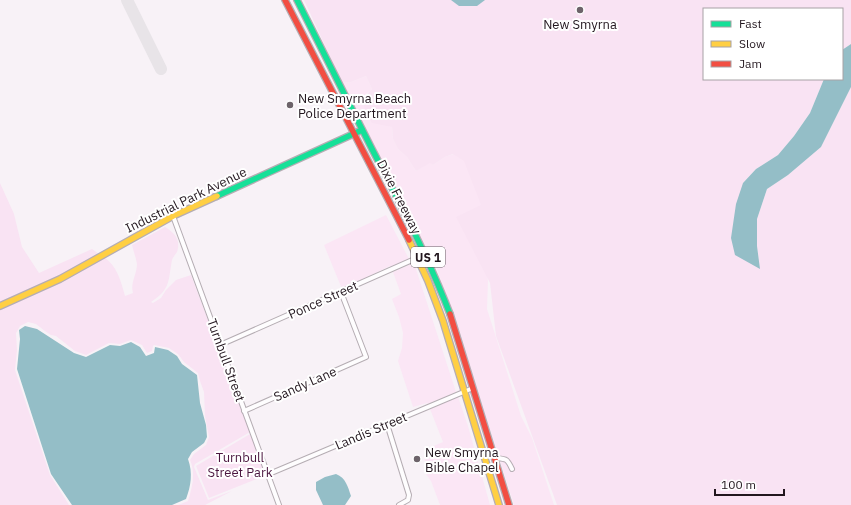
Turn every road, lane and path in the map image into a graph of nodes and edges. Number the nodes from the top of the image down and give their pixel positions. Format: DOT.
graph roads {
  1 [pos="285,0"];
  2 [pos="297,0"];
  3 [pos="362,130"];
  4 [pos="354,134"];
  5 [pos="173,216"];
  6 [pos="426,254"];
  7 [pos="418,258"];
  8 [pos="341,292"];
  9 [pos="0,306"];
  10 [pos="220,345"];
  11 [pos="473,388"];
  12 [pos="464,391"];
  13 [pos="244,411"];
  14 [pos="387,424"];
  15 [pos="495,458"];
  16 [pos="512,469"];
  17 [pos="269,474"];
  18 [pos="279,505"];
  19 [pos="399,505"];
  20 [pos="499,505"];
  21 [pos="509,505"];
  1 -- 4 [label="main road, Dixie Freeway / US 1"];
  2 -- 3 [label="main road, Dixie Freeway / US 1"];
  3 -- 4 [label="main road, Industrial Park Avenue"];
  3 -- 6 [label="main road, Dixie Freeway / US 1"];
  4 -- 5 [label="main road, Industrial Park Avenue"];
  4 -- 7 [label="main road, Dixie Freeway / US 1"];
  5 -- 9 [label="main road, Industrial Park Avenue"];
  5 -- 10 [label="street, Turnbull Street"];
  6 -- 7 [label="street, Ponce Street"];
  6 -- 11 [label="main road, Dixie Freeway / US 1"];
  7 -- 8 [label="street, Ponce Street"];
  7 -- 12 [label="main road, Dixie Freeway / US 1"];
  8 -- 10 [label="street, Ponce Street"];
  8 -- 13 [label="street, Sandy Lane"];
  10 -- 13 [label="street, Turnbull Street"];
  11 -- 12 [label="street, Landis Street"];
  11 -- 15 [label="main road, Dixie Freeway / US 1"];
  12 -- 14 [label="street, Landis Street"];
  12 -- 20 [label="main road, Dixie Freeway / US 1"];
  13 -- 17 [label="street, Turnbull Street"];
  14 -- 17 [label="street, Landis Street"];
  14 -- 19 [label="street"];
  15 -- 16 [label="street"];
  15 -- 21 [label="main road, Dixie Freeway / US 1"];
  17 -- 18 [label="street, Turnbull Street"];
}
